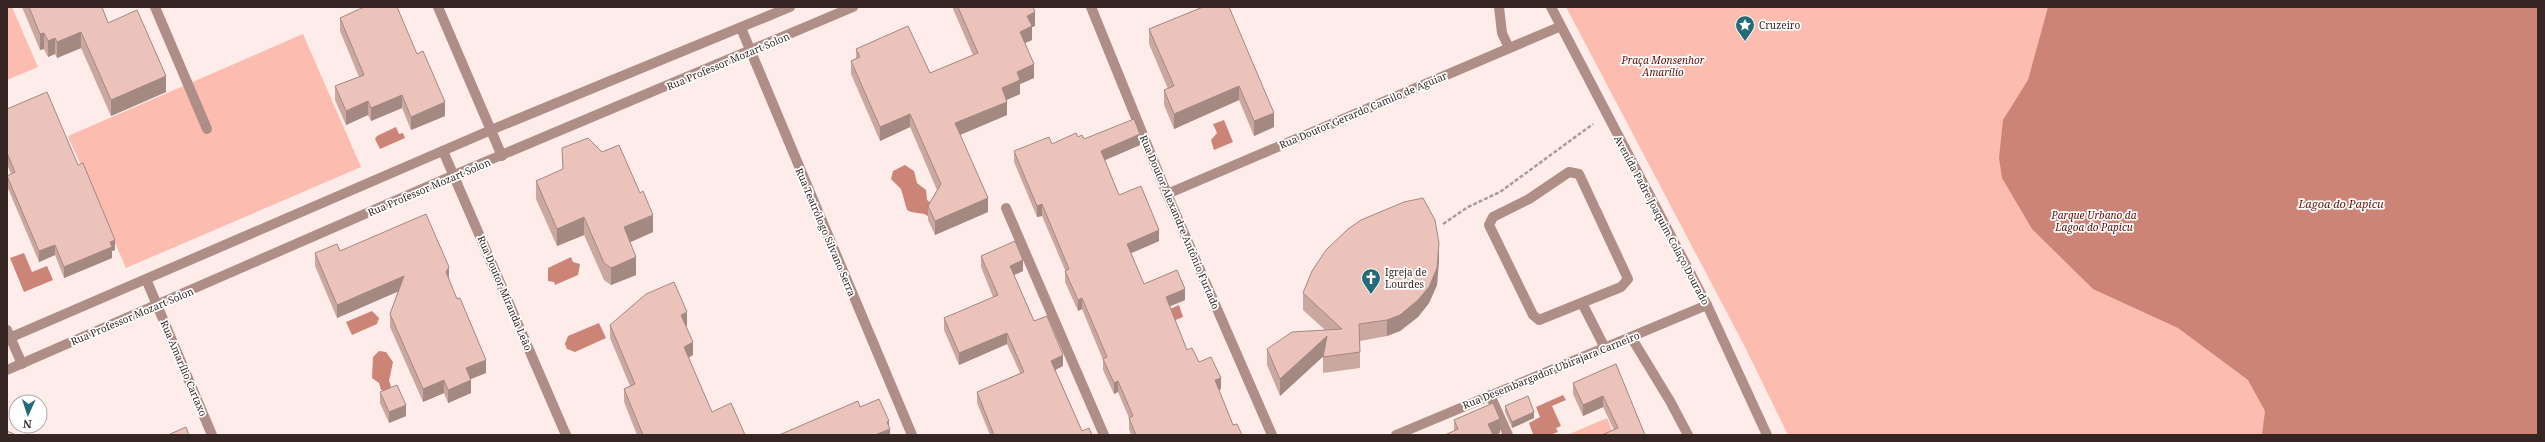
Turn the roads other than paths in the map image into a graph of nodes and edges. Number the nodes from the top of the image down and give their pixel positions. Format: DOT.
graph roads {
  1 [pos="155,7"];
  2 [pos="438,7"];
  3 [pos="790,7"];
  4 [pos="853,7"];
  5 [pos="1091,7"];
  6 [pos="1499,7"];
  7 [pos="1551,7"];
  8 [pos="1559,27"];
  9 [pos="741,28"];
  10 [pos="1509,48"];
  11 [pos="750,52"];
  12 [pos="207,129"];
  13 [pos="491,130"];
  14 [pos="443,151"];
  15 [pos="502,156"];
  16 [pos="454,175"];
  17 [pos="1167,194"];
  18 [pos="1006,208"];
  19 [pos="146,279"];
  20 [pos="1582,303"];
  21 [pos="157,306"];
  22 [pos="1707,306"];
  23 [pos="8,335"];
  24 [pos="1631,338"];
  25 [pos="1605,348"];
  26 [pos="22,364"];
  27 [pos="7,370"];
  28 [pos="1490,395"];
  29 [pos="212,435"];
  30 [pos="566,435"];
  31 [pos="912,435"];
  32 [pos="1104,435"];
  33 [pos="1272,435"];
  34 [pos="1396,435"];
  35 [pos="1508,435"];
  36 [pos="1688,435"];
  37 [pos="1767,435"];
  1 -- 12 [label="street"];
  2 -- 13 [label="street"];
  3 -- 9 [label="street"];
  4 -- 11 [label="street, Rua Professor Mozart Solon"];
  5 -- 17 [label="street, Rua Doutor Alexandre Antônio Furtado"];
  6 -- 10 [label="street"];
  7 -- 8 [label="street, Avenida Padre Joaquim Colaço Dourado"];
  8 -- 10 [label="street, Rua Doutor Gerardo Camilo de Aguiar"];
  8 -- 22 [label="street, Avenida Padre Joaquim Colaço Dourado"];
  9 -- 11 [label="street, Rua Teatrólogo Silvano Serra"];
  9 -- 13 [label="street"];
  10 -- 17 [label="street, Rua Doutor Gerardo Camilo de Aguiar"];
  11 -- 15 [label="street, Rua Professor Mozart Solon"];
  11 -- 31 [label="street, Rua Teatrólogo Silvano Serra"];
  13 -- 14 [label="street"];
  13 -- 15 [label="street"];
  14 -- 16 [label="street, Rua Doutor Miranda Leão"];
  14 -- 19 [label="street"];
  15 -- 16 [label="street, Rua Professor Mozart Solon"];
  16 -- 21 [label="street, Rua Professor Mozart Solon"];
  16 -- 30 [label="street, Rua Doutor Miranda Leão"];
  17 -- 33 [label="street, Rua Doutor Alexandre Antônio Furtado"];
  18 -- 32 [label="street"];
  19 -- 21 [label="street, Rua Amarílio Cartaxo"];
  19 -- 23 [label="street"];
  20 -- 20 [label="street"];
  20 -- 25 [label="street"];
  21 -- 26 [label="street, Rua Professor Mozart Solon"];
  21 -- 29 [label="street, Rua Amarílio Cartaxo"];
  22 -- 24 [label="street, Rua Desembargador Ubirajara Carneiro"];
  22 -- 37 [label="street, Avenida Padre Joaquim Colaço Dourado"];
  23 -- 26 [label="street"];
  24 -- 25 [label="street, Rua Desembargador Ubirajara Carneiro"];
  24 -- 36 [label="street"];
  25 -- 28 [label="street, Rua Desembargador Ubirajara Carneiro"];
  26 -- 27 [label="street, Rua Professor Mozart Solon"];
  28 -- 34 [label="street, Rua Desembargador Ubirajara Carneiro"];
  28 -- 35 [label="street"];
}
